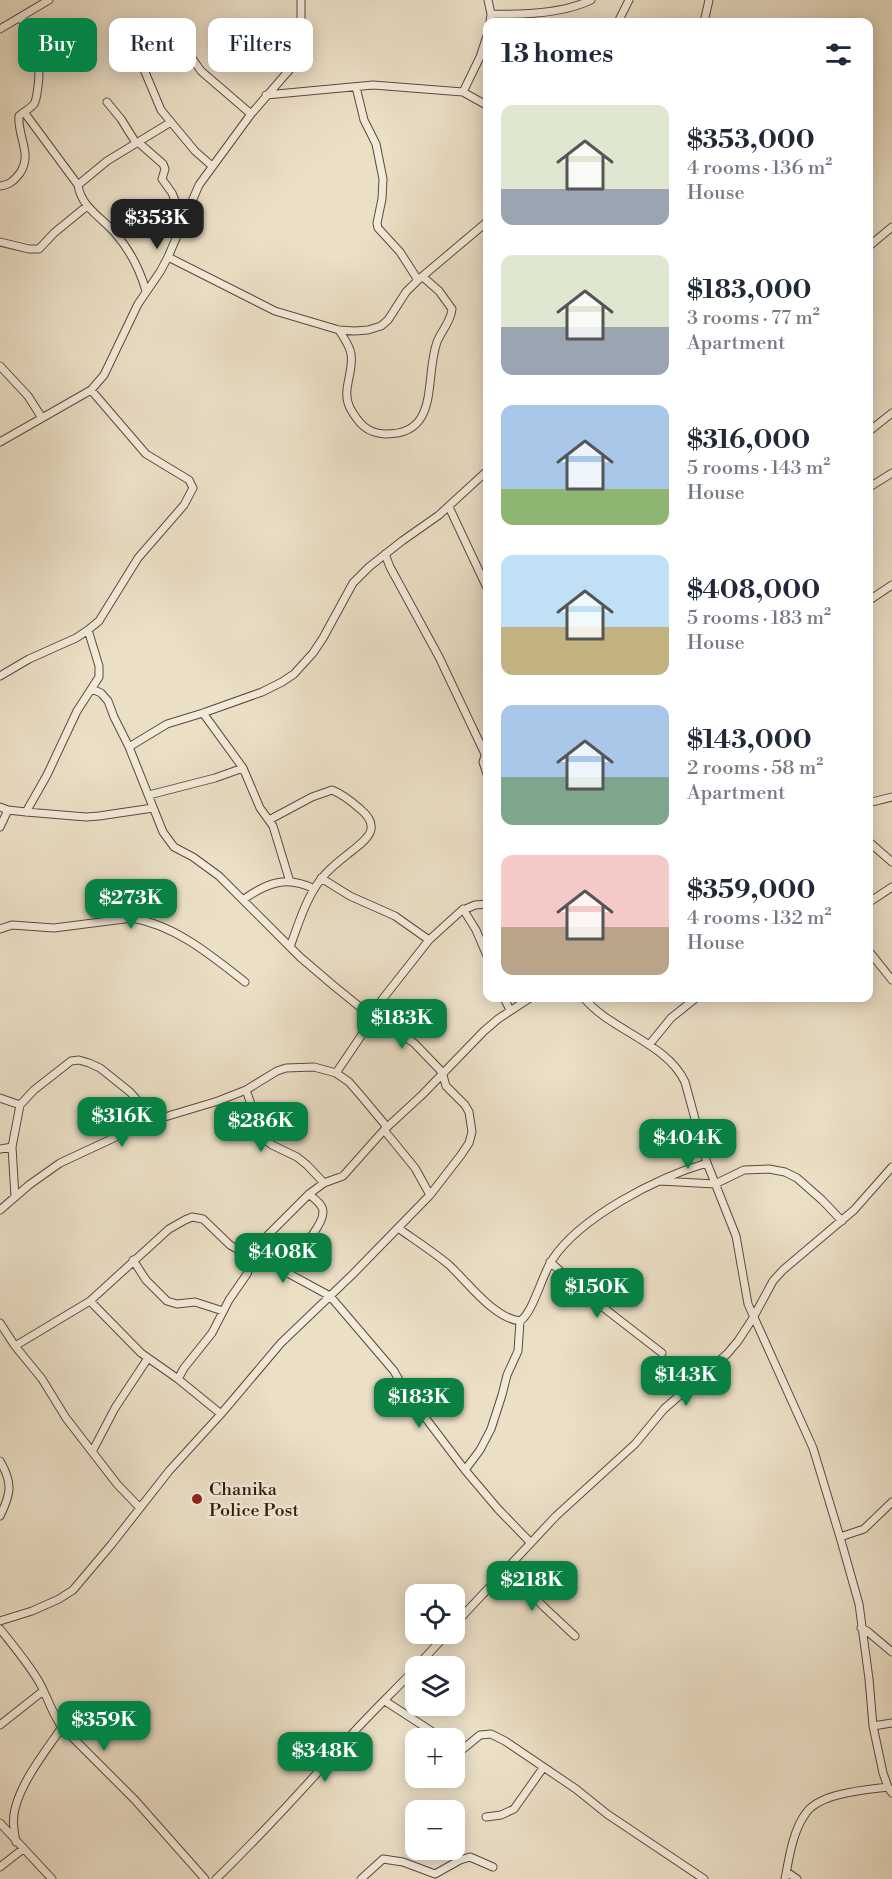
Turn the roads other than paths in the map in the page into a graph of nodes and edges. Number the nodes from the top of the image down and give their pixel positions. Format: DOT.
graph roads {
  1 [pos="49,0"];
  2 [pos="301,0"];
  3 [pos="488,0"];
  4 [pos="591,0"];
  5 [pos="628,0"];
  6 [pos="709,0"];
  7 [pos="21,18"];
  8 [pos="490,18"];
  9 [pos="620,18"];
  10 [pos="705,18"];
  11 [pos="18,20"];
  12 [pos="0,29"];
  13 [pos="483,48"];
  14 [pos="196,64"];
  15 [pos="40,72"];
  16 [pos="145,72"];
  17 [pos="356,87"];
  18 [pos="464,92"];
  19 [pos="266,95"];
  20 [pos="107,102"];
  21 [pos="483,103"];
  22 [pos="24,112"];
  23 [pos="251,114"];
  24 [pos="171,122"];
  25 [pos="137,142"];
  26 [pos="212,166"];
  27 [pos="78,185"];
  28 [pos="0,186"];
  29 [pos="87,206"];
  30 [pos="183,220"];
  31 [pos="483,225"];
  32 [pos="892,227"];
  33 [pos="0,242"];
  34 [pos="873,243"];
  35 [pos="168,257"];
  36 [pos="420,278"];
  37 [pos="146,291"];
  38 [pos="339,330"];
  39 [pos="0,366"];
  40 [pos="91,390"];
  41 [pos="892,412"];
  42 [pos="42,418"];
  43 [pos="873,428"];
  44 [pos="0,442"];
  45 [pos="892,473"];
  46 [pos="483,474"];
  47 [pos="873,485"];
  48 [pos="449,507"];
  49 [pos="385,554"];
  50 [pos="483,579"];
  51 [pos="892,585"];
  52 [pos="873,598"];
  53 [pos="88,630"];
  54 [pos="0,676"];
  55 [pos="92,689"];
  56 [pos="203,713"];
  57 [pos="483,746"];
  58 [pos="129,747"];
  59 [pos="243,768"];
  60 [pos="149,795"];
  61 [pos="892,797"];
  62 [pos="873,802"];
  63 [pos="0,807"];
  64 [pos="153,808"];
  65 [pos="8,810"];
  66 [pos="26,812"];
  67 [pos="269,820"];
  68 [pos="0,827"];
  69 [pos="873,845"];
  70 [pos="892,862"];
  71 [pos="321,878"];
  72 [pos="290,882"];
  73 [pos="892,887"];
  74 [pos="314,889"];
  75 [pos="244,900"];
  76 [pos="873,900"];
  77 [pos="483,904"];
  78 [pos="464,909"];
  79 [pos="0,928"];
  80 [pos="429,939"];
  81 [pos="483,946"];
  82 [pos="290,947"];
  83 [pos="873,956"];
  84 [pos="892,980"];
  85 [pos="245,982"];
  86 [pos="506,1002"];
  87 [pos="523,1002"];
  88 [pos="589,1002"];
  89 [pos="691,1002"];
  90 [pos="510,1010"];
  91 [pos="371,1016"];
  92 [pos="649,1045"];
  93 [pos="442,1072"];
  94 [pos="336,1073"];
  95 [pos="246,1090"];
  96 [pos="0,1098"];
  97 [pos="20,1106"];
  98 [pos="148,1122"];
  99 [pos="386,1129"];
  100 [pos="12,1147"];
  101 [pos="0,1149"];
  102 [pos="707,1163"];
  103 [pos="892,1167"];
  104 [pos="658,1181"];
  105 [pos="324,1183"];
  106 [pos="715,1185"];
  107 [pos="309,1194"];
  108 [pos="430,1195"];
  109 [pos="15,1197"];
  110 [pos="0,1210"];
  111 [pos="842,1221"];
  112 [pos="398,1228"];
  113 [pos="252,1253"];
  114 [pos="133,1260"];
  115 [pos="550,1262"];
  116 [pos="283,1270"];
  117 [pos="330,1296"];
  118 [pos="90,1301"];
  119 [pos="223,1311"];
  120 [pos="753,1318"];
  121 [pos="520,1321"];
  122 [pos="0,1323"];
  123 [pos="8,1335"];
  124 [pos="0,1338"];
  125 [pos="15,1346"];
  126 [pos="662,1353"];
  127 [pos="148,1358"];
  128 [pos="178,1379"];
  129 [pos="221,1414"];
  130 [pos="92,1452"];
  131 [pos="0,1461"];
  132 [pos="465,1470"];
  133 [pos="892,1502"];
  134 [pos="141,1508"];
  135 [pos="0,1516"];
  136 [pos="840,1537"];
  137 [pos="531,1543"];
  138 [pos="507,1568"];
  139 [pos="465,1613"];
  140 [pos="0,1621"];
  141 [pos="861,1628"];
  142 [pos="0,1629"];
  143 [pos="575,1636"];
  144 [pos="438,1644"];
  145 [pos="892,1652"];
  146 [pos="426,1656"];
  147 [pos="405,1679"];
  148 [pos="43,1691"];
  149 [pos="385,1701"];
  150 [pos="11,1716"];
  151 [pos="0,1719"];
  152 [pos="892,1723"];
  153 [pos="0,1725"];
  154 [pos="873,1726"];
  155 [pos="62,1727"];
  156 [pos="427,1728"];
  157 [pos="465,1747"];
  158 [pos="543,1768"];
  159 [pos="890,1790"];
  160 [pos="486,1817"];
  161 [pos="0,1823"];
  162 [pos="16,1842"];
  163 [pos="23,1849"];
  164 [pos="0,1867"];
  165 [pos="493,1867"];
  166 [pos="434,1876"];
  167 [pos="786,1876"];
  168 [pos="52,1879"];
  169 [pos="205,1879"];
  170 [pos="216,1879"];
  171 [pos="361,1879"];
  172 [pos="704,1879"];
  173 [pos="797,1879"];
  1 -- 7 [label="street"];
  2 -- 19 [label="street"];
  3 -- 8 [label="street"];
  4 -- 8 [label="street"];
  5 -- 9 [label="street"];
  6 -- 10 [label="street"];
  11 -- 12 [label="street"];
  13 -- 18 [label="street"];
  14 -- 23 [label="street"];
  15 -- 22 [label="street"];
  16 -- 24 [label="street"];
  17 -- 18 [label="street"];
  17 -- 19 [label="street"];
  17 -- 36 [label="street"];
  18 -- 21 [label="street"];
  19 -- 23 [label="street"];
  20 -- 25 [label="street"];
  22 -- 27 [label="street"];
  22 -- 28 [label="street"];
  23 -- 26 [label="street"];
  24 -- 25 [label="street"];
  24 -- 26 [label="street"];
  25 -- 27 [label="street"];
  25 -- 30 [label="street"];
  26 -- 30 [label="street"];
  27 -- 29 [label="street"];
  29 -- 33 [label="street"];
  29 -- 37 [label="street"];
  30 -- 35 [label="street"];
  31 -- 36 [label="street"];
  32 -- 34 [label="street"];
  35 -- 37 [label="street"];
  35 -- 38 [label="street"];
  36 -- 38 [label="street"];
  36 -- 38 [label="street"];
  37 -- 40 [label="street"];
  39 -- 42 [label="street"];
  40 -- 42 [label="street"];
  40 -- 53 [label="street"];
  41 -- 43 [label="street"];
  42 -- 44 [label="street"];
  45 -- 47 [label="street"];
  46 -- 48 [label="street"];
  48 -- 49 [label="street"];
  48 -- 50 [label="street"];
  49 -- 56 [label="street"];
  49 -- 57 [label="street"];
  51 -- 52 [label="street"];
  53 -- 54 [label="street"];
  53 -- 55 [label="street"];
  55 -- 58 [label="street"];
  55 -- 66 [label="street"];
  56 -- 58 [label="street"];
  56 -- 59 [label="street"];
  58 -- 60 [label="street"];
  59 -- 60 [label="street"];
  59 -- 67 [label="street"];
  60 -- 64 [label="street"];
  61 -- 62 [label="street"];
  63 -- 65 [label="street"];
  64 -- 66 [label="street"];
  64 -- 75 [label="street"];
  65 -- 66 [label="street"];
  65 -- 68 [label="street"];
  67 -- 71 [label="street"];
  67 -- 72 [label="street"];
  69 -- 70 [label="street"];
  71 -- 74 [label="street"];
  71 -- 80 [label="street"];
  72 -- 74 [label="street"];
  72 -- 75 [label="street"];
  73 -- 76 [label="street"];
  74 -- 82 [label="street"];
  75 -- 82 [label="street"];
  77 -- 78 [label="street"];
  78 -- 80 [label="street"];
  78 -- 81 [label="street"];
  79 -- 85 [label="street"];
  80 -- 91 [label="street"];
  82 -- 91 [label="street"];
  83 -- 84 [label="street"];
  86 -- 90 [label="street"];
  87 -- 90 [label="street"];
  88 -- 92 [label="street"];
  89 -- 92 [label="street"];
  90 -- 93 [label="street"];
  91 -- 93 [label="street"];
  91 -- 94 [label="street"];
  92 -- 102 [label="street"];
  93 -- 99 [label="street"];
  93 -- 108 [label="street"];
  94 -- 95 [label="street"];
  94 -- 99 [label="street"];
  95 -- 98 [label="street"];
  95 -- 105 [label="street"];
  96 -- 97 [label="street"];
  97 -- 98 [label="street"];
  97 -- 100 [label="street"];
  98 -- 109 [label="street"];
  99 -- 105 [label="street"];
  99 -- 108 [label="street"];
  100 -- 101 [label="street"];
  100 -- 109 [label="street"];
  102 -- 104 [label="street"];
  102 -- 106 [label="street"];
  103 -- 111 [label="street"];
  104 -- 106 [label="street"];
  104 -- 115 [label="street"];
  105 -- 107 [label="street"];
  106 -- 111 [label="street"];
  106 -- 120 [label="street"];
  107 -- 113 [label="street"];
  107 -- 116 [label="street"];
  108 -- 112 [label="street"];
  109 -- 110 [label="street"];
  111 -- 120 [label="street"];
  112 -- 117 [label="street"];
  112 -- 121 [label="street"];
  113 -- 114 [label="street"];
  113 -- 116 [label="street"];
  113 -- 119 [label="street"];
  114 -- 118 [label="street"];
  114 -- 119 [label="street"];
  115 -- 121 [label="street"];
  115 -- 126 [label="street"];
  116 -- 117 [label="street"];
  117 -- 129 [label="street"];
  117 -- 132 [label="street"];
  118 -- 125 [label="street"];
  118 -- 127 [label="street"];
  119 -- 128 [label="street"];
  120 -- 136 [label="street"];
  120 -- 137 [label="street"];
  121 -- 132 [label="street"];
  122 -- 123 [label="street"];
  123 -- 124 [label="street"];
  123 -- 125 [label="street"];
  125 -- 130 [label="street"];
  127 -- 128 [label="street"];
  127 -- 130 [label="street"];
  128 -- 129 [label="street"];
  129 -- 134 [label="street"];
  130 -- 134 [label="street"];
  131 -- 135 [label="street"];
  132 -- 137 [label="street"];
  133 -- 136 [label="street"];
  134 -- 140 [label="street"];
  136 -- 141 [label="street"];
  137 -- 138 [label="street"];
  138 -- 139 [label="street"];
  138 -- 143 [label="street"];
  141 -- 145 [label="street"];
  141 -- 154 [label="street"];
  142 -- 148 [label="street"];
  144 -- 146 [label="street"];
  147 -- 149 [label="street"];
  148 -- 150 [label="street"];
  148 -- 155 [label="street"];
  149 -- 156 [label="street"];
  149 -- 170 [label="street"];
  150 -- 151 [label="street"];
  150 -- 153 [label="street"];
  152 -- 154 [label="street"];
  154 -- 159 [label="street"];
  155 -- 162 [label="street"];
  155 -- 169 [label="street"];
  157 -- 158 [label="street"];
  158 -- 160 [label="street"];
  158 -- 172 [label="street"];
  159 -- 167 [label="street"];
  161 -- 162 [label="street"];
  162 -- 163 [label="street"];
  163 -- 164 [label="street"];
  163 -- 168 [label="street"];
  165 -- 166 [label="street"];
  166 -- 171 [label="street"];
  167 -- 173 [label="street"];
}
